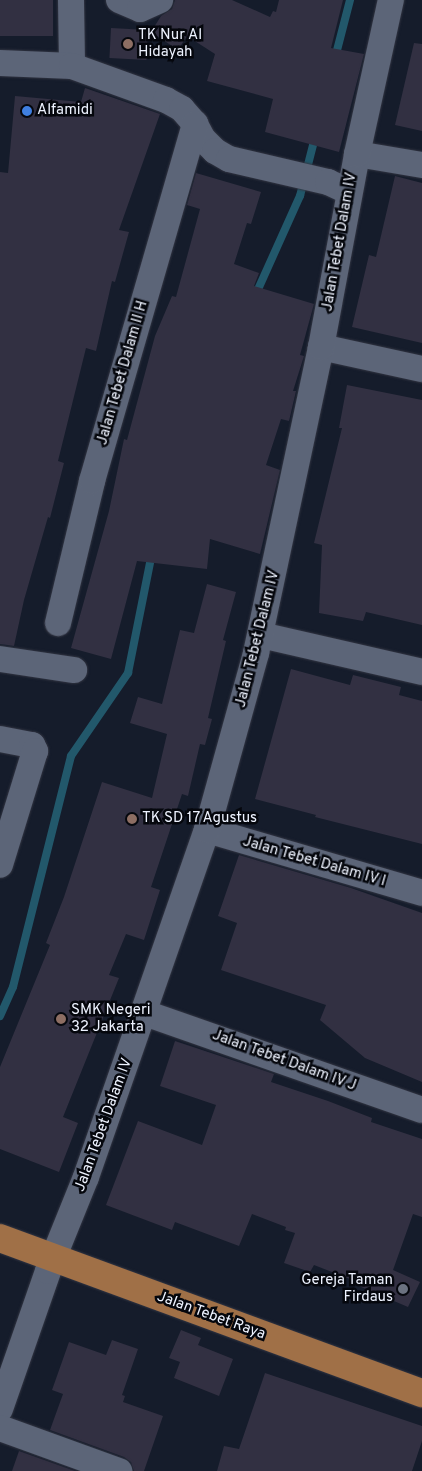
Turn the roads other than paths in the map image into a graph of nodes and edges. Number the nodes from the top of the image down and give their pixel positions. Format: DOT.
graph roads {
  1 [pos="71,0"];
  2 [pos="119,0"];
  3 [pos="160,0"];
  4 [pos="391,0"];
  5 [pos="0,64"];
  6 [pos="72,66"];
  7 [pos="195,124"];
  8 [pos="356,154"];
  9 [pos="422,165"];
  10 [pos="338,187"];
  11 [pos="321,347"];
  12 [pos="422,369"];
  13 [pos="58,624"];
  14 [pos="261,635"];
  15 [pos="0,659"];
  16 [pos="74,670"];
  17 [pos="422,672"];
  18 [pos="0,739"];
  19 [pos="207,830"];
  20 [pos="0,865"];
  21 [pos="422,893"];
  22 [pos="144,1013"];
  23 [pos="422,1110"];
  24 [pos="0,1238"];
  25 [pos="54,1258"];
  26 [pos="5,1379"];
  27 [pos="422,1394"];
  28 [pos="0,1409"];
  29 [pos="0,1428"];
  30 [pos="119,1471"];
  1 -- 6 [label="street"];
  2 -- 3 [label="street"];
  4 -- 8 [label="street, Jalan Tebet Dalam IV"];
  5 -- 6 [label="street"];
  6 -- 7 [label="street"];
  7 -- 10 [label="street"];
  7 -- 13 [label="street, Jalan Tebet Dalam II H"];
  8 -- 9 [label="street"];
  8 -- 10 [label="street, Jalan Tebet Dalam IV"];
  10 -- 11 [label="street, Jalan Tebet Dalam IV"];
  11 -- 12 [label="street"];
  11 -- 14 [label="street, Jalan Tebet Dalam IV"];
  14 -- 17 [label="street"];
  14 -- 19 [label="street, Jalan Tebet Dalam IV"];
  15 -- 16 [label="street"];
  18 -- 20 [label="street"];
  19 -- 21 [label="street, Jalan Tebet Dalam IV I"];
  19 -- 22 [label="street, Jalan Tebet Dalam IV"];
  22 -- 23 [label="street, Jalan Tebet Dalam IV J"];
  22 -- 25 [label="street, Jalan Tebet Dalam IV"];
  24 -- 25 [label="main road, Jalan Tebet Raya"];
  25 -- 26 [label="street, Jalan Tebet Dalam IV"];
  25 -- 27 [label="main road, Jalan Tebet Raya"];
  26 -- 28 [label="street, Jalan Tebet Dalam IV"];
  29 -- 30 [label="street"];
}
